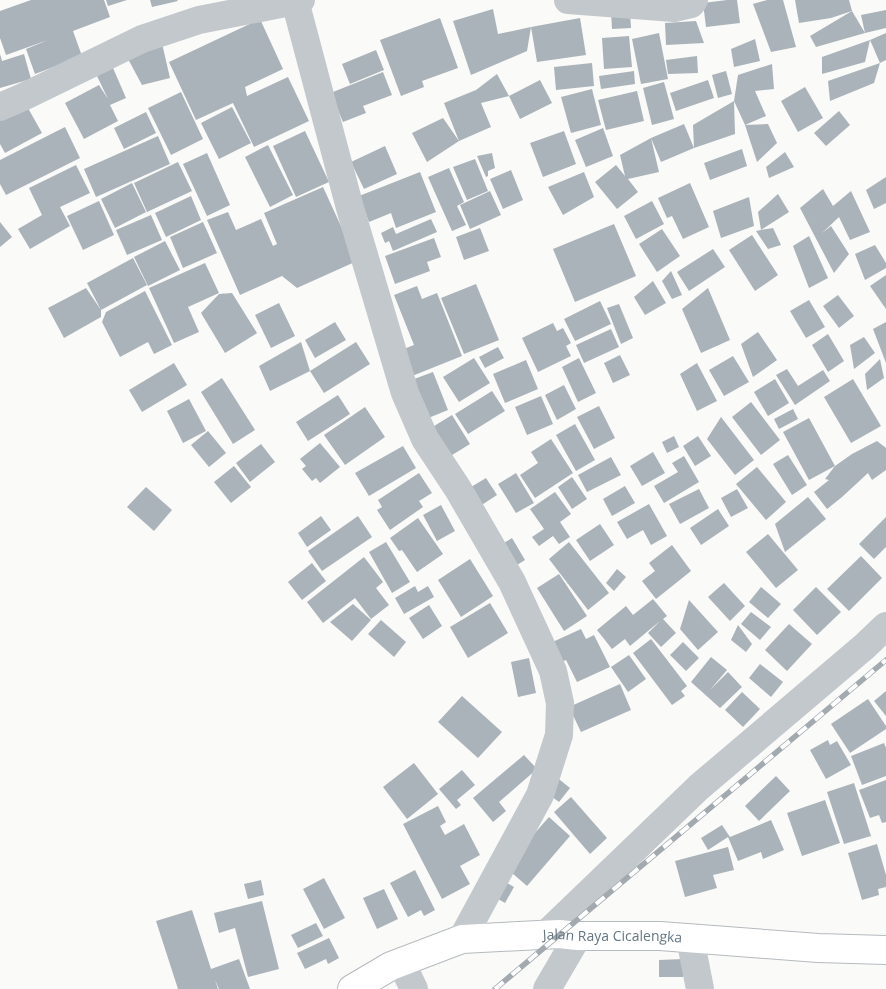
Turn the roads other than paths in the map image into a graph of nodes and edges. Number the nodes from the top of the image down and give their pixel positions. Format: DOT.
graph roads {
  1 [pos="298,0"];
  2 [pos="568,0"];
  3 [pos="694,0"];
  4 [pos="0,107"];
  5 [pos="886,626"];
  6 [pos="544,936"];
  7 [pos="578,936"];
  8 [pos="690,938"];
  9 [pos="462,939"];
  10 [pos="886,950"];
  11 [pos="401,962"];
  12 [pos="352,989"];
  13 [pos="414,989"];
  14 [pos="547,989"];
  15 [pos="700,989"];
  1 -- 4 [label="street"];
  1 -- 9 [label="street"];
  2 -- 3 [label="street"];
  5 -- 6 [label="street"];
  6 -- 7 [label="main road, Jalan Raya Cicalengka"];
  6 -- 9 [label="main road, Jalan Raya Cicalengka"];
  7 -- 8 [label="main road, Jalan Raya Cicalengka"];
  7 -- 14 [label="street"];
  8 -- 10 [label="main road, Jalan Raya Cicalengka"];
  8 -- 15 [label="street"];
  9 -- 11 [label="main road, Jalan Raya Cicalengka"];
  11 -- 12 [label="main road, Jalan Raya Cicalengka"];
  11 -- 13 [label="street"];
}
